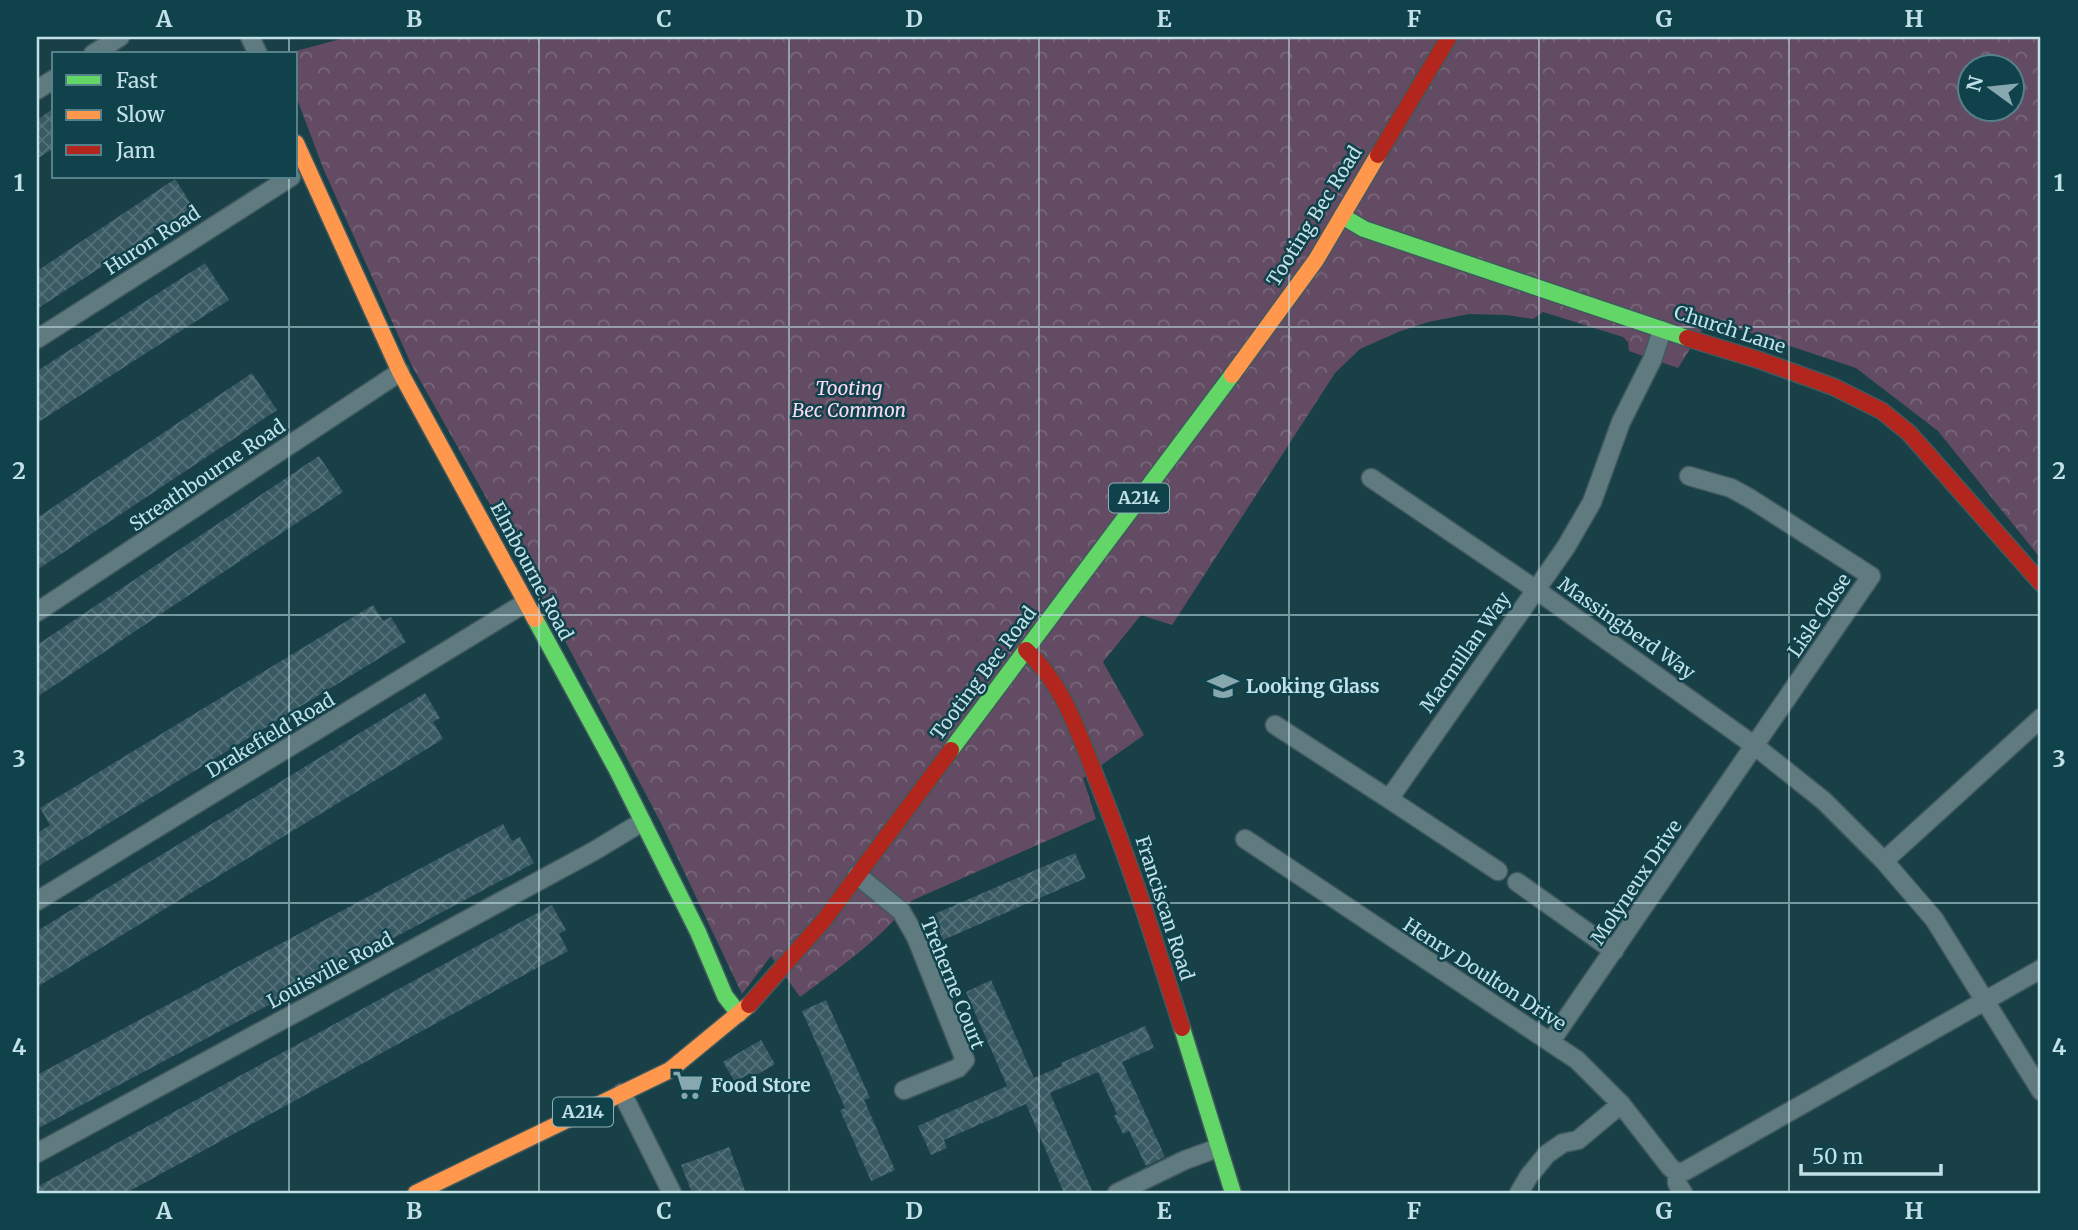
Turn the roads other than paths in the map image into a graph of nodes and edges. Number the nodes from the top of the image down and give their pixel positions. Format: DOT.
graph roads {
  1 [pos="120,37"];
  2 [pos="1449,37"];
  3 [pos="96,52"];
  4 [pos="52,80"];
  5 [pos="37,90"];
  6 [pos="298,173"];
  7 [pos="290,178"];
  8 [pos="1342,216"];
  9 [pos="1662,330"];
  10 [pos="37,339"];
  11 [pos="400,372"];
  12 [pos="1689,477"];
  13 [pos="1371,478"];
  14 [pos="2041,583"];
  15 [pos="1535,589"];
  16 [pos="525,603"];
  17 [pos="37,612"];
  18 [pos="1026,650"];
  19 [pos="2041,718"];
  20 [pos="1275,725"];
  21 [pos="1755,746"];
  22 [pos="1389,799"];
  23 [pos="642,821"];
  24 [pos="1245,839"];
  25 [pos="1884,861"];
  26 [pos="1498,871"];
  27 [pos="857,876"];
  28 [pos="1517,882"];
  29 [pos="37,901"];
  30 [pos="1614,951"];
  31 [pos="2041,969"];
  32 [pos="1985,1001"];
  33 [pos="739,1014"];
  34 [pos="1551,1041"];
  35 [pos="904,1090"];
  36 [pos="2041,1091"];
  37 [pos="622,1093"];
  38 [pos="1621,1104"];
  39 [pos="1218,1148"];
  40 [pos="37,1153"];
  41 [pos="1677,1173"];
  42 [pos="454,1185"];
  43 [pos="416,1193"];
  44 [pos="672,1193"];
  45 [pos="1117,1193"];
  46 [pos="1233,1193"];
  47 [pos="1519,1193"];
  48 [pos="1683,1193"];
  1 -- 3 [label="street"];
  2 -- 8 [label="main road, Tooting Bec Road / A214"];
  4 -- 5 [label="street"];
  6 -- 11 [label="main road, Elmbourne Road"];
  7 -- 10 [label="street, Huron Road"];
  8 -- 9 [label="main road, Church Lane"];
  8 -- 18 [label="main road, Tooting Bec Road / A214"];
  9 -- 14 [label="main road, Church Lane"];
  9 -- 15 [label="street, Massingberd Way"];
  11 -- 16 [label="main road, Elmbourne Road"];
  11 -- 17 [label="street, Streathbourne Road"];
  12 -- 21 [label="street, Lisle Close"];
  13 -- 15 [label="street, Macmillan Way"];
  15 -- 21 [label="street, Massingberd Way"];
  15 -- 22 [label="street, Macmillan Way"];
  16 -- 23 [label="main road, Elmbourne Road"];
  16 -- 29 [label="street, Drakefield Road"];
  18 -- 27 [label="main road, Tooting Bec Road / A214"];
  18 -- 39 [label="main road, Franciscan Road"];
  19 -- 25 [label="street"];
  20 -- 22 [label="street"];
  21 -- 25 [label="street, Massingberd Way"];
  21 -- 30 [label="street, Molyneux Drive"];
  22 -- 26 [label="street"];
  23 -- 33 [label="main road, Elmbourne Road"];
  23 -- 40 [label="street, Louisville Road"];
  24 -- 34 [label="street, Henry Doulton Drive"];
  25 -- 32 [label="street, Massingberd Way"];
  27 -- 33 [label="main road, Tooting Bec Road / A214"];
  27 -- 35 [label="street, Treherne Court"];
  28 -- 30 [label="street"];
  30 -- 34 [label="street, Molyneux Drive"];
  31 -- 32 [label="street"];
  32 -- 36 [label="street, Massingberd Way"];
  32 -- 41 [label="street"];
  33 -- 37 [label="main road, Tooting Bec Road / A214"];
  34 -- 38 [label="street, Henry Doulton Drive"];
  37 -- 42 [label="main road, Tooting Bec Road / A214"];
  37 -- 44 [label="street"];
  38 -- 41 [label="street, Henry Doulton Drive"];
  38 -- 47 [label="street"];
  39 -- 45 [label="street"];
  39 -- 46 [label="main road, Franciscan Road"];
  41 -- 48 [label="street, Henry Doulton Drive"];
  42 -- 43 [label="main road, Tooting Bec Road / A214"];
}
